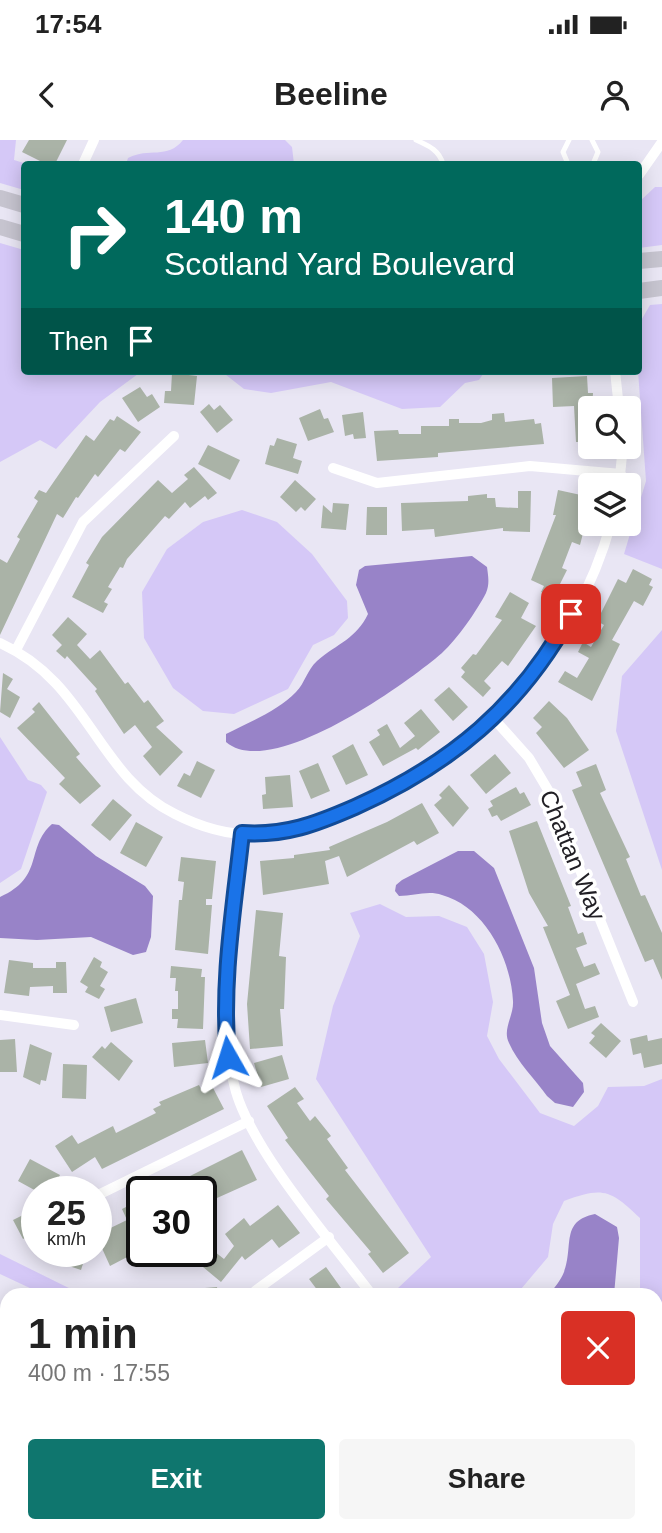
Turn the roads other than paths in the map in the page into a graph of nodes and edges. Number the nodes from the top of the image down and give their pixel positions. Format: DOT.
graph roads {
  1 [pos="94,140"];
  2 [pos="416,140"];
  3 [pos="569,140"];
  4 [pos="593,140"];
  5 [pos="662,142"];
  6 [pos="84,161"];
  7 [pos="442,161"];
  8 [pos="567,161"];
  9 [pos="594,161"];
  10 [pos="642,172"];
  11 [pos="0,198"];
  12 [pos="21,204"];
  13 [pos="0,227"];
  14 [pos="21,233"];
  15 [pos="662,259"];
  16 [pos="642,261"];
  17 [pos="662,288"];
  18 [pos="642,291"];
  19 [pos="615,375"];
  20 [pos="618,396"];
  21 [pos="174,436"];
  22 [pos="333,468"];
  23 [pos="578,473"];
  24 [pos="606,536"];
  25 [pos="0,643"];
  26 [pos="16,650"];
  27 [pos="494,719"];
  28 [pos="242,833"];
  29 [pos="633,1003"];
  30 [pos="0,1015"];
  31 [pos="74,1025"];
  32 [pos="249,1121"];
  33 [pos="112,1188"];
  34 [pos="328,1237"];
  35 [pos="260,1288"];
  36 [pos="367,1288"];
  1 -- 6 [label="street"];
  2 -- 7 [label="lane"];
  3 -- 8 [label="lane"];
  4 -- 9 [label="lane"];
  5 -- 10 [label="street"];
  11 -- 12 [label="main road"];
  13 -- 14 [label="main road"];
  15 -- 16 [label="main road"];
  17 -- 18 [label="main road"];
  19 -- 20 [label="street"];
  21 -- 26 [label="street"];
  22 -- 23 [label="street"];
  24 -- 27 [label="street"];
  25 -- 26 [label="street"];
  26 -- 28 [label="street"];
  27 -- 28 [label="street"];
  27 -- 29 [label="street, Chattan Way"];
  28 -- 32 [label="street"];
  30 -- 31 [label="street"];
  32 -- 33 [label="street"];
  32 -- 34 [label="street"];
  34 -- 35 [label="street"];
  34 -- 36 [label="street"];
}
